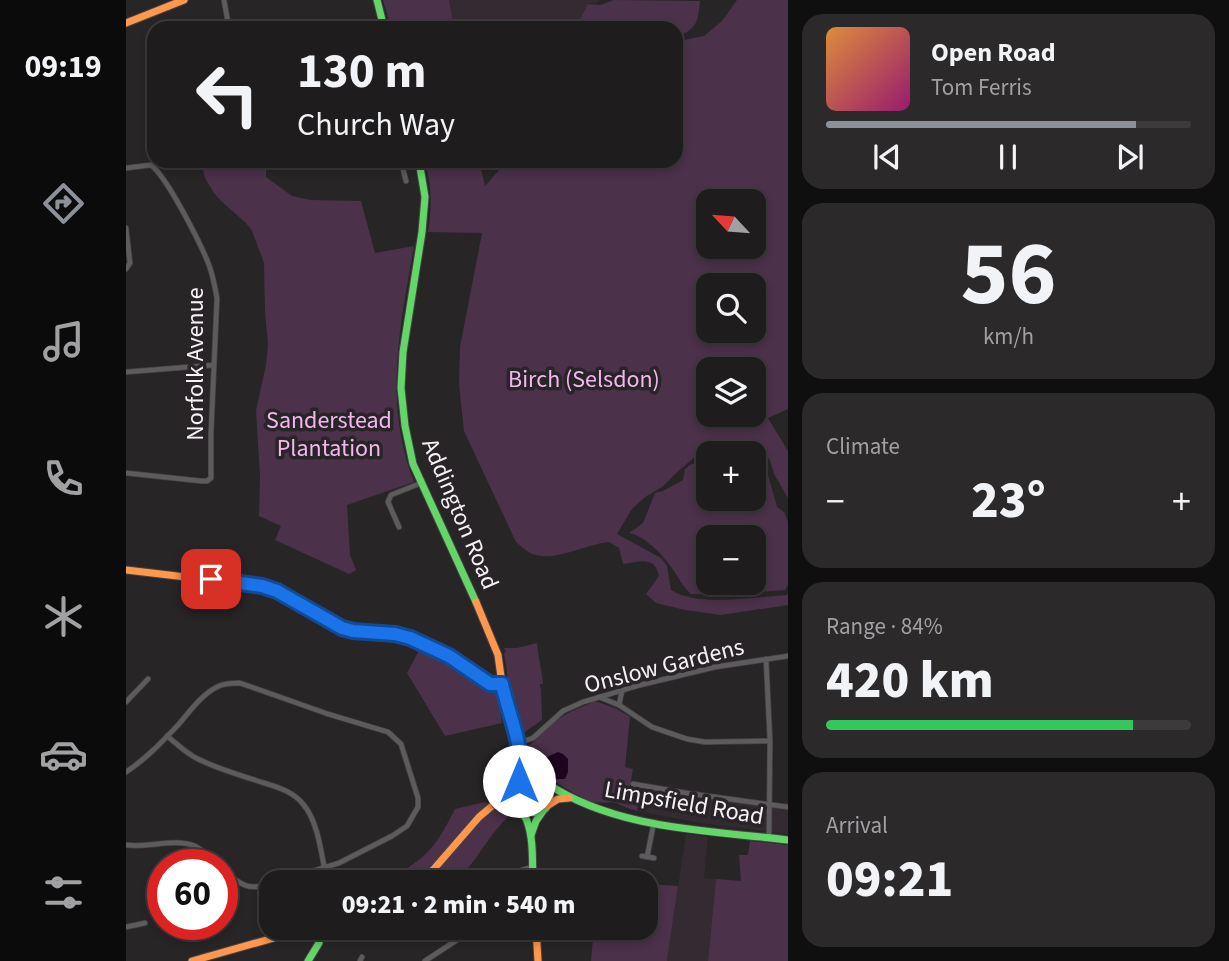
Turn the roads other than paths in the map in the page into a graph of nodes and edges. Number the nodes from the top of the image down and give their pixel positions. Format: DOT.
graph roads {
  1 [pos="184,0"];
  2 [pos="224,0"];
  3 [pos="377,0"];
  4 [pos="228,21"];
  5 [pos="382,21"];
  6 [pos="126,23"];
  7 [pos="147,165"];
  8 [pos="126,168"];
  9 [pos="154,168"];
  10 [pos="403,168"];
  11 [pos="421,168"];
  12 [pos="406,181"];
  13 [pos="126,228"];
  14 [pos="126,269"];
  15 [pos="214,365"];
  16 [pos="126,372"];
  17 [pos="126,473"];
  18 [pos="421,483"];
  19 [pos="399,527"];
  20 [pos="126,570"];
  21 [pos="788,656"];
  22 [pos="766,659"];
  23 [pos="148,679"];
  24 [pos="502,684"];
  25 [pos="622,691"];
  26 [pos="599,697"];
  27 [pos="126,702"];
  28 [pos="619,705"];
  29 [pos="167,736"];
  30 [pos="770,741"];
  31 [pos="519,747"];
  32 [pos="126,772"];
  33 [pos="544,782"];
  34 [pos="518,783"];
  35 [pos="633,784"];
  36 [pos="574,799"];
  37 [pos="491,806"];
  38 [pos="518,806"];
  39 [pos="770,806"];
  40 [pos="788,807"];
  41 [pos="545,808"];
  42 [pos="654,822"];
  43 [pos="530,835"];
  44 [pos="769,838"];
  45 [pos="788,840"];
  46 [pos="126,845"];
  47 [pos="200,849"];
  48 [pos="654,859"];
  49 [pos="533,867"];
  50 [pos="324,869"];
  51 [pos="320,870"];
  52 [pos="433,870"];
  53 [pos="522,870"];
  54 [pos="238,882"];
  55 [pos="259,887"];
  56 [pos="145,922"];
  57 [pos="126,927"];
  58 [pos="269,940"];
  59 [pos="318,940"];
  60 [pos="457,940"];
  61 [pos="537,940"];
  62 [pos="192,961"];
  63 [pos="307,961"];
  64 [pos="425,961"];
  65 [pos="538,961"];
  1 -- 6 [label="main road"];
  2 -- 4 [label="street"];
  3 -- 5 [label="main road"];
  7 -- 8 [label="street, Norfolk Avenue"];
  9 -- 15 [label="street, Norfolk Avenue"];
  10 -- 12 [label="street"];
  11 -- 18 [label="main road, Addington Road"];
  13 -- 14 [label="street"];
  15 -- 16 [label="street"];
  15 -- 17 [label="street, Norfolk Avenue"];
  18 -- 19 [label="street"];
  18 -- 24 [label="main road, Addington Road"];
  20 -- 24 [label="main road"];
  21 -- 22 [label="street, Onslow Gardens"];
  22 -- 25 [label="street, Onslow Gardens"];
  22 -- 30 [label="street"];
  23 -- 27 [label="street"];
  24 -- 31 [label="main road, Addington Road"];
  25 -- 26 [label="street, Onslow Gardens"];
  25 -- 28 [label="street"];
  26 -- 28 [label="street"];
  26 -- 31 [label="street, Onslow Gardens"];
  28 -- 30 [label="street"];
  29 -- 32 [label="street"];
  29 -- 50 [label="street"];
  29 -- 50 [label="street"];
  30 -- 39 [label="street"];
  31 -- 33 [label="main road"];
  31 -- 34 [label="main road"];
  33 -- 34 [label="main road"];
  33 -- 36 [label="main road, Limpsfield Road"];
  33 -- 41 [label="main road"];
  34 -- 37 [label="main road"];
  34 -- 38 [label="main road"];
  35 -- 39 [label="street"];
  36 -- 41 [label="main road, Limpsfield Road"];
  36 -- 42 [label="main road, Limpsfield Road"];
  37 -- 38 [label="main road"];
  37 -- 52 [label="main road"];
  38 -- 41 [label="main road"];
  38 -- 43 [label="main road"];
  39 -- 40 [label="street"];
  39 -- 44 [label="street"];
  41 -- 43 [label="main road"];
  42 -- 44 [label="main road, Limpsfield Road"];
  42 -- 48 [label="street"];
  43 -- 49 [label="main road"];
  44 -- 45 [label="main road, Limpsfield Road"];
  46 -- 47 [label="street"];
  49 -- 53 [label="street"];
  50 -- 51 [label="street"];
  54 -- 55 [label="street"];
  56 -- 57 [label="street"];
  58 -- 62 [label="main road"];
  59 -- 63 [label="main road"];
  60 -- 64 [label="street"];
  61 -- 65 [label="main road"];
}
